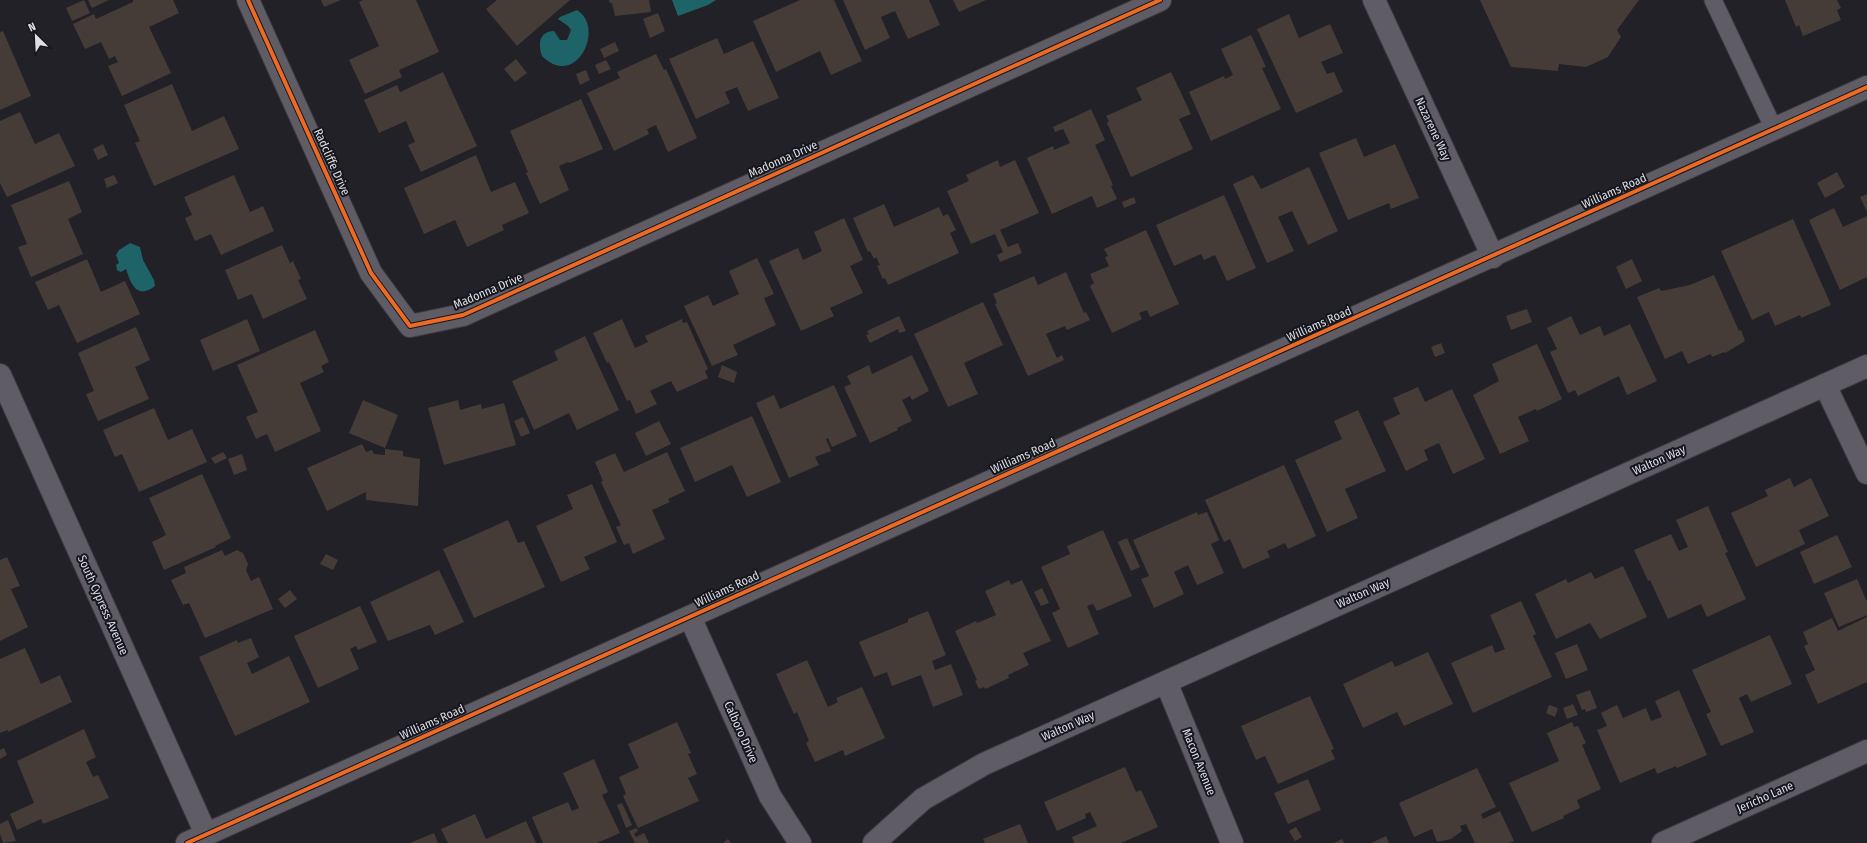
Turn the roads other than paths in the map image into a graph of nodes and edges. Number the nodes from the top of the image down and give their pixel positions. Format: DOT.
graph roads {
  1 [pos="248,0"];
  2 [pos="1160,0"];
  3 [pos="1374,0"];
  4 [pos="1713,0"];
  5 [pos="1867,87"];
  6 [pos="1774,129"];
  7 [pos="1493,257"];
  8 [pos="410,326"];
  9 [pos="1867,366"];
  10 [pos="0,375"];
  11 [pos="1825,385"];
  12 [pos="1867,473"];
  13 [pos="690,617"];
  14 [pos="1166,682"];
  15 [pos="1867,751"];
  16 [pos="197,839"];
  17 [pos="800,843"];
  18 [pos="874,843"];
  19 [pos="1232,843"];
  20 [pos="1663,843"];
  1 -- 8 [label="street, Radcliffe Drive"];
  2 -- 8 [label="street, Madonna Drive"];
  3 -- 7 [label="street, Nazarene Way"];
  4 -- 6 [label="lane"];
  5 -- 6 [label="street, Williams Road"];
  6 -- 7 [label="street, Williams Road"];
  7 -- 13 [label="street, Williams Road"];
  9 -- 11 [label="street, Walton Way"];
  10 -- 16 [label="street, South Cypress Avenue"];
  11 -- 12 [label="street"];
  11 -- 14 [label="street, Walton Way"];
  13 -- 16 [label="street, Williams Road"];
  13 -- 17 [label="street, Calboro Drive"];
  14 -- 18 [label="street, Walton Way"];
  14 -- 19 [label="street, Macon Avenue"];
  15 -- 20 [label="street, Jericho Lane"];
}
